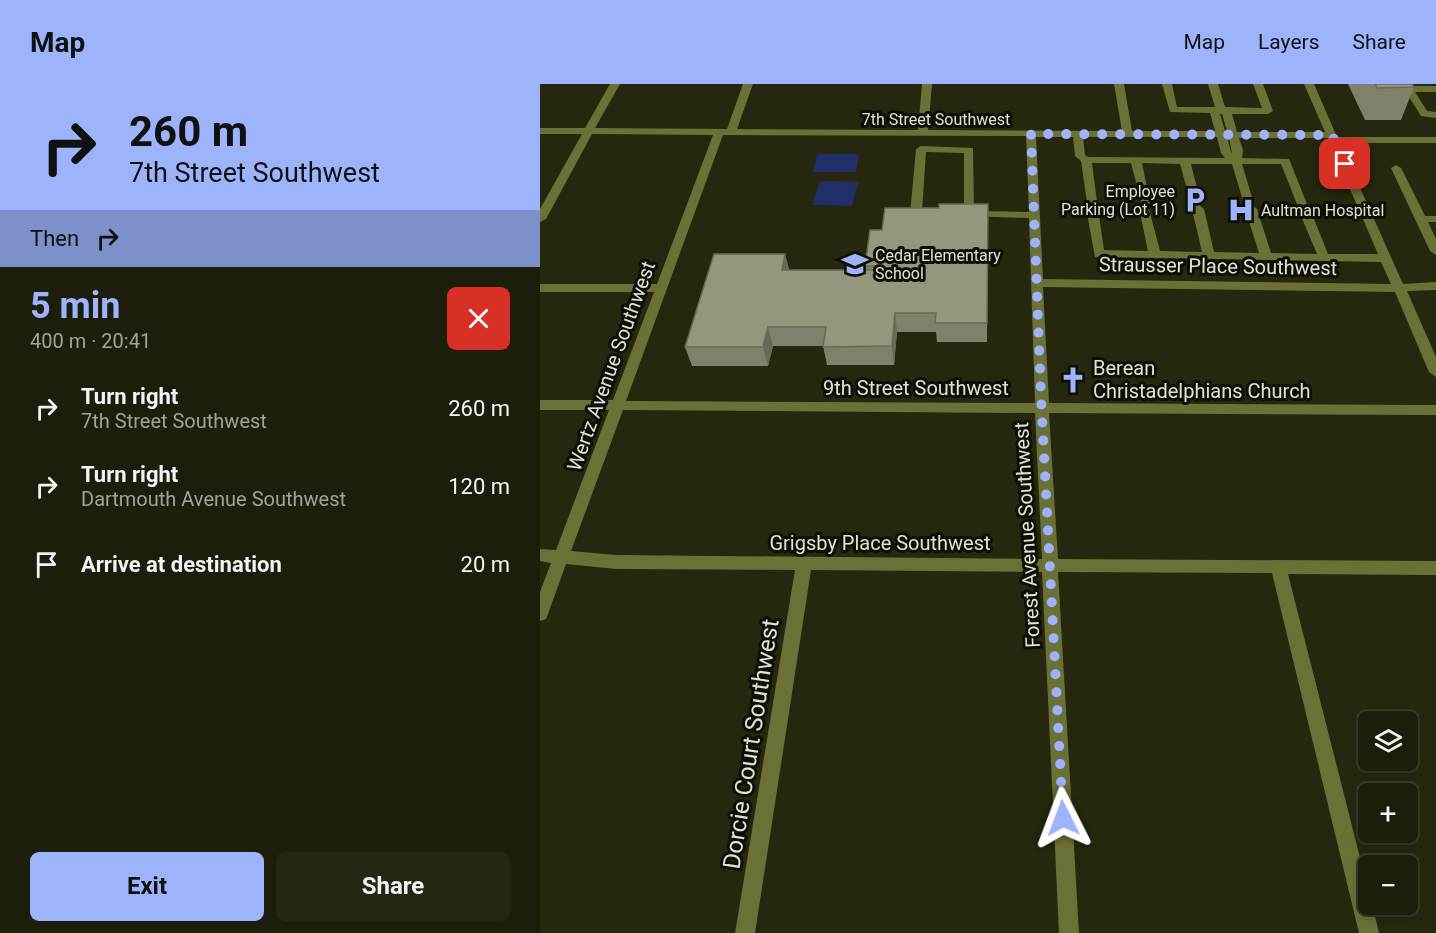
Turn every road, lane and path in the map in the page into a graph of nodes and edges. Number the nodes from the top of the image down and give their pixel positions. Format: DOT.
graph roads {
  1 [pos="615,84"];
  2 [pos="748,84"];
  3 [pos="927,84"];
  4 [pos="1119,84"];
  5 [pos="1167,84"];
  6 [pos="1213,84"];
  7 [pos="1258,84"];
  8 [pos="1309,84"];
  9 [pos="1436,89"];
  10 [pos="1220,110"];
  11 [pos="1436,115"];
  12 [pos="540,131"];
  13 [pos="588,132"];
  14 [pos="725,133"];
  15 [pos="923,134"];
  16 [pos="1031,134"];
  17 [pos="1078,134"];
  18 [pos="1128,134"];
  19 [pos="1221,134"];
  20 [pos="1234,134"];
  21 [pos="1333,138"];
  22 [pos="1436,140"];
  23 [pos="1086,160"];
  24 [pos="1136,160"];
  25 [pos="1185,161"];
  26 [pos="1236,161"];
  27 [pos="1396,168"];
  28 [pos="958,214"];
  29 [pos="1034,215"];
  30 [pos="540,219"];
  31 [pos="1420,219"];
  32 [pos="1436,219"];
  33 [pos="1436,251"];
  34 [pos="1322,253"];
  35 [pos="1384,254"];
  36 [pos="1155,255"];
  37 [pos="1209,256"];
  38 [pos="1266,257"];
  39 [pos="1037,283"];
  40 [pos="1436,286"];
  41 [pos="540,288"];
  42 [pos="660,288"];
  43 [pos="1399,288"];
  44 [pos="1436,294"];
  45 [pos="1436,372"];
  46 [pos="540,405"];
  47 [pos="617,405"];
  48 [pos="1042,409"];
  49 [pos="1436,410"];
  50 [pos="540,555"];
  51 [pos="561,557"];
  52 [pos="804,563"];
  53 [pos="1050,564"];
  54 [pos="1278,567"];
  55 [pos="1436,568"];
  56 [pos="540,614"];
  57 [pos="745,933"];
  58 [pos="1069,933"];
  59 [pos="1369,933"];
  1 -- 13 [label="street"];
  2 -- 14 [label="street, Wertz Avenue Southwest"];
  3 -- 15 [label="street"];
  4 -- 18 [label="street"];
  5 -- 10 [label="street"];
  6 -- 10 [label="street"];
  7 -- 10 [label="street"];
  8 -- 21 [label="street"];
  9 -- 11 [label="street"];
  10 -- 19 [label="street"];
  10 -- 20 [label="street"];
  12 -- 13 [label="street, 7th Street Southwest"];
  13 -- 14 [label="street, 7th Street Southwest"];
  13 -- 30 [label="street"];
  14 -- 15 [label="street, 7th Street Southwest"];
  14 -- 42 [label="street, Wertz Avenue Southwest"];
  15 -- 16 [label="street, 7th Street Southwest"];
  16 -- 17 [label="street, 7th Street Southwest"];
  16 -- 29 [label="street, Forest Avenue Southwest"];
  17 -- 18 [label="street, 7th Street Southwest"];
  17 -- 23 [label="street"];
  18 -- 19 [label="street, 7th Street Southwest"];
  19 -- 20 [label="street, 7th Street Southwest"];
  19 -- 26 [label="street"];
  20 -- 21 [label="street, 7th Street Southwest"];
  20 -- 26 [label="street"];
  21 -- 22 [label="street, 7th Street Southwest"];
  21 -- 35 [label="street"];
  23 -- 24 [label="street"];
  23 -- 36 [label="street"];
  24 -- 25 [label="street"];
  24 -- 36 [label="street"];
  25 -- 26 [label="street"];
  25 -- 37 [label="street"];
  26 -- 34 [label="street"];
  26 -- 38 [label="street"];
  27 -- 31 [label="street"];
  28 -- 28 [label="street"];
  28 -- 29 [label="street"];
  29 -- 39 [label="street, Forest Avenue Southwest"];
  31 -- 32 [label="street"];
  31 -- 33 [label="street"];
  34 -- 35 [label="street"];
  34 -- 38 [label="street"];
  35 -- 43 [label="street"];
  36 -- 37 [label="street"];
  37 -- 38 [label="street"];
  39 -- 43 [label="street, Strausser Place Southwest"];
  39 -- 48 [label="street, Forest Avenue Southwest"];
  40 -- 43 [label="street"];
  41 -- 42 [label="street"];
  42 -- 47 [label="street, Wertz Avenue Southwest"];
  43 -- 44 [label="street"];
  43 -- 45 [label="street"];
  46 -- 47 [label="street, 9th Street Southwest"];
  47 -- 48 [label="street, 9th Street Southwest"];
  47 -- 51 [label="street, Wertz Avenue Southwest"];
  48 -- 49 [label="street, 9th Street Southwest"];
  48 -- 53 [label="street, Forest Avenue Southwest"];
  50 -- 51 [label="street, Grigsby Place Southwest"];
  51 -- 52 [label="street, Grigsby Place Southwest"];
  51 -- 56 [label="street, Wertz Avenue Southwest"];
  52 -- 53 [label="street, Grigsby Place Southwest"];
  52 -- 57 [label="street, Dorcie Court Southwest"];
  53 -- 54 [label="street, Grigsby Place Southwest"];
  53 -- 58 [label="street, Forest Avenue Southwest"];
  54 -- 55 [label="street, Grigsby Place Southwest"];
  54 -- 59 [label="street"];
}
